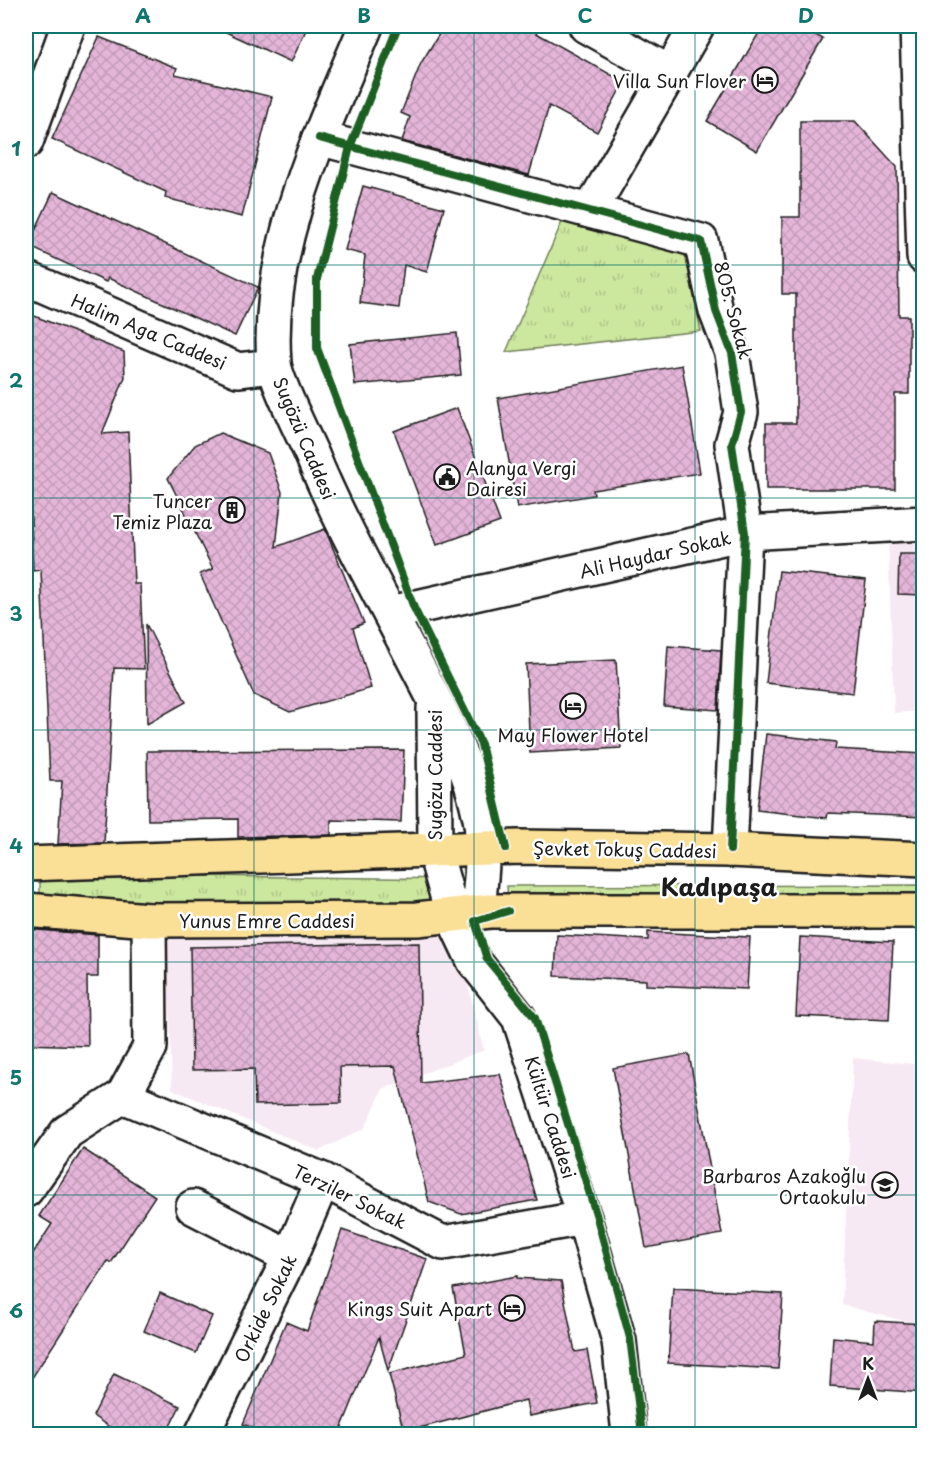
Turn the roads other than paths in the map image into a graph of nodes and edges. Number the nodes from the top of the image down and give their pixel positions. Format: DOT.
graph roads {
  1 [pos="68,26"];
  2 [pos="366,26"];
  3 [pos="586,26"];
  4 [pos="697,26"];
  5 [pos="914,26"];
  6 [pos="670,73"];
  7 [pos="319,138"];
  8 [pos="26,142"];
  9 [pos="590,211"];
  10 [pos="924,257"];
  11 [pos="26,278"];
  12 [pos="274,366"];
  13 [pos="924,523"];
  14 [pos="745,533"];
  15 [pos="390,614"];
  16 [pos="434,697"];
  17 [pos="494,848"];
  18 [pos="730,850"];
  19 [pos="435,852"];
  20 [pos="924,859"];
  21 [pos="26,864"];
  22 [pos="26,910"];
  23 [pos="924,911"];
  24 [pos="480,914"];
  25 [pos="149,920"];
  26 [pos="123,1096"];
  27 [pos="323,1180"];
  28 [pos="26,1190"];
  29 [pos="193,1207"];
  30 [pos="584,1218"];
  31 [pos="290,1257"];
  32 [pos="202,1434"];
  33 [pos="630,1434"];
  1 -- 8 [label="street"];
  2 -- 7 [label="street, Sugözü Caddesi"];
  3 -- 6 [label="street"];
  4 -- 6 [label="street"];
  5 -- 10 [label="street"];
  6 -- 9 [label="street"];
  7 -- 9 [label="street, 805. Sokak"];
  7 -- 12 [label="street, Sugözü Caddesi"];
  9 -- 14 [label="street, 805. Sokak"];
  11 -- 12 [label="street, Halim Aga Caddesi"];
  12 -- 15 [label="street, Sugözü Caddesi"];
  13 -- 14 [label="street, Ali Haydar Sokak"];
  14 -- 15 [label="street, Ali Haydar Sokak"];
  14 -- 18 [label="street, 805. Sokak"];
  15 -- 16 [label="street, Sugözü Caddesi"];
  16 -- 17 [label="street, Sugözü Caddesi"];
  16 -- 19 [label="street, Sugözu Caddesi"];
  17 -- 18 [label="main road, Şevket Tokuş Caddesi"];
  17 -- 19 [label="main road"];
  17 -- 24 [label="street, Sugözü Caddesi"];
  18 -- 20 [label="main road, Şevket Tokuş Caddesi"];
  19 -- 21 [label="main road"];
  19 -- 24 [label="street, Kültür Caddesi"];
  22 -- 25 [label="main road, Yunus Emre Caddesi"];
  23 -- 24 [label="main road"];
  24 -- 25 [label="main road, Yunus Emre Caddesi"];
  24 -- 30 [label="street, Kültür Caddesi"];
  25 -- 26 [label="street"];
  26 -- 27 [label="street, Terziler Sokak"];
  26 -- 28 [label="street"];
  27 -- 30 [label="street, Terziler Sokak"];
  27 -- 31 [label="street, Orkide Sokak"];
  29 -- 31 [label="street"];
  30 -- 33 [label="street, Kültür Caddesi"];
  31 -- 32 [label="street, Orkide Sokak"];
}
